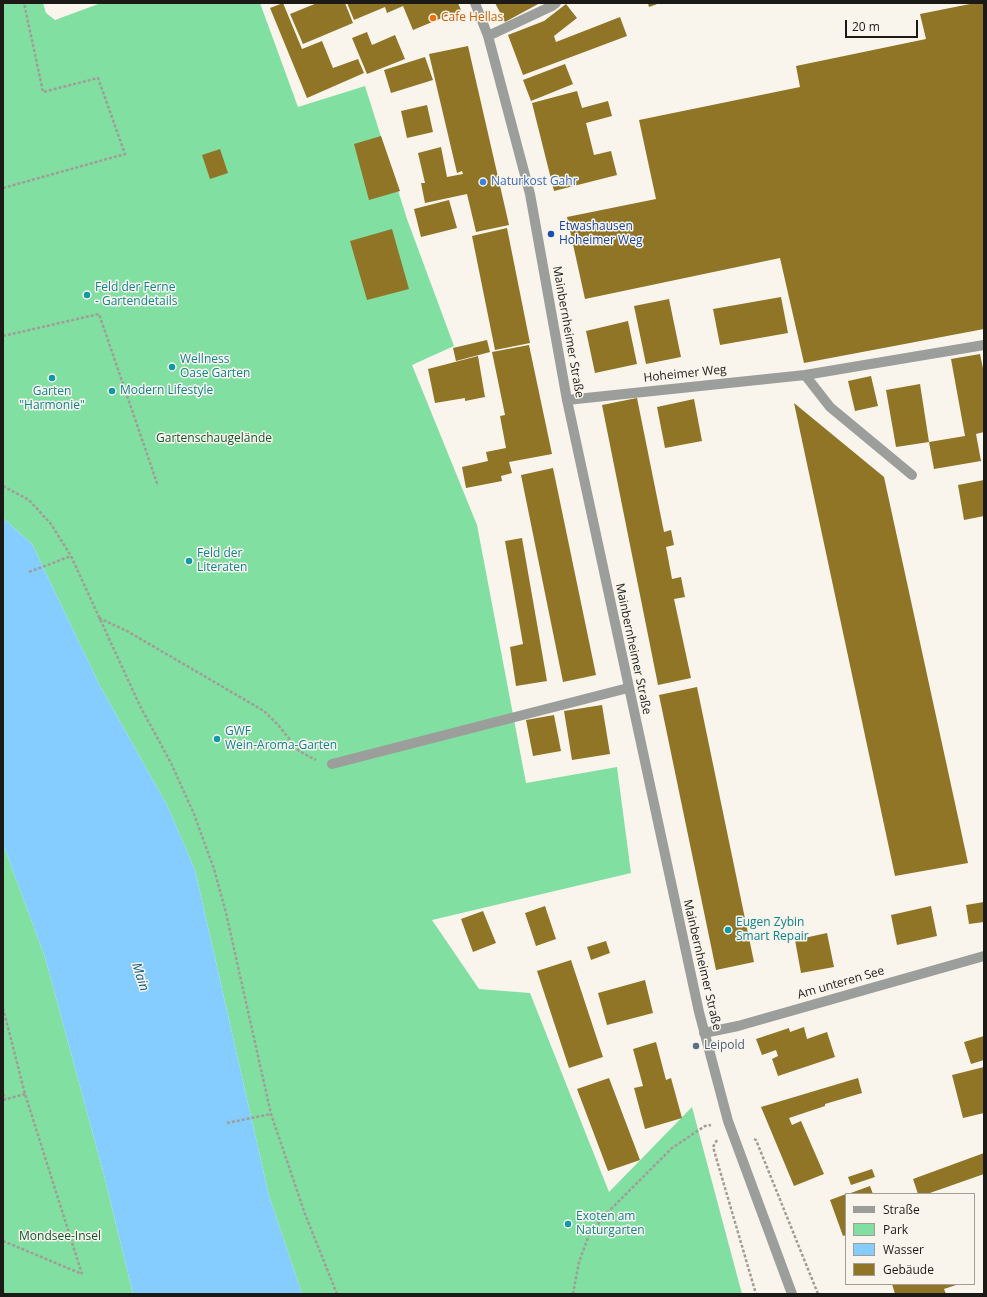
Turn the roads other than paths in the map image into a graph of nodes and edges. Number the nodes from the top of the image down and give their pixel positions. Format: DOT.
graph roads {
  1 [pos="476,3"];
  2 [pos="556,3"];
  3 [pos="488,36"];
  4 [pos="984,345"];
  5 [pos="805,375"];
  6 [pos="567,400"];
  7 [pos="912,475"];
  8 [pos="628,688"];
  9 [pos="332,764"];
  10 [pos="984,956"];
  11 [pos="704,1033"];
  12 [pos="792,1294"];
  1 -- 3 [label="street, Mainbernheimer Straße"];
  2 -- 3 [label="street"];
  3 -- 6 [label="street, Mainbernheimer Straße"];
  4 -- 5 [label="street, Hoheimer Weg"];
  5 -- 6 [label="street, Hoheimer Weg"];
  5 -- 7 [label="street"];
  6 -- 8 [label="street, Mainbernheimer Straße"];
  8 -- 9 [label="street"];
  8 -- 11 [label="street, Mainbernheimer Straße"];
  10 -- 11 [label="street, Am unteren See"];
  11 -- 12 [label="street, Mainbernheimer Straße"];
}
